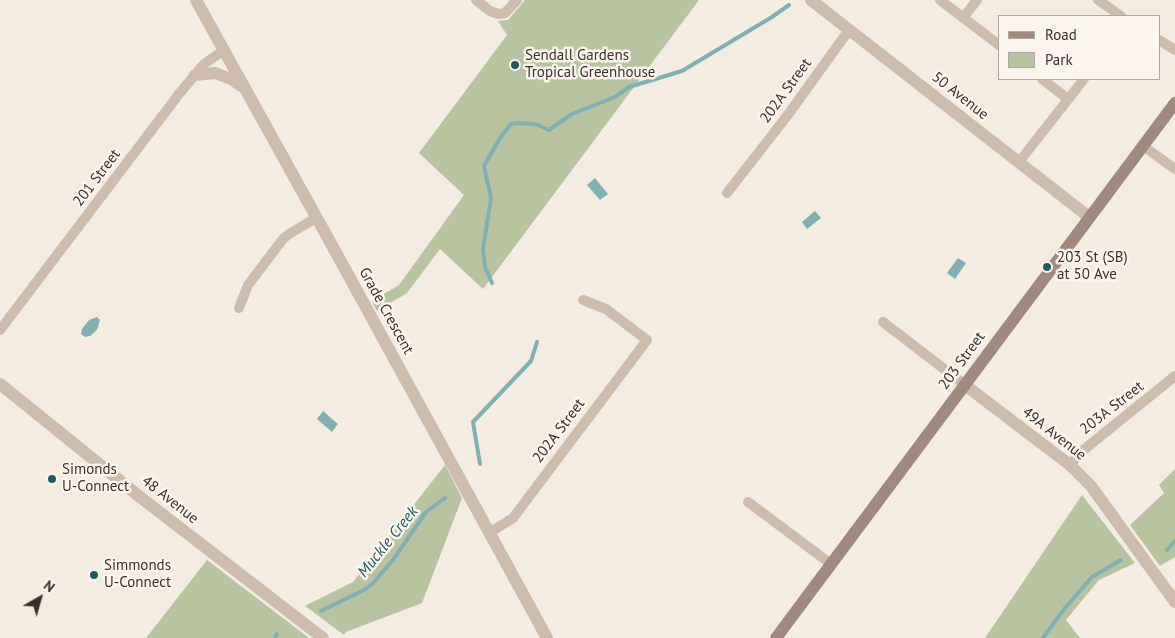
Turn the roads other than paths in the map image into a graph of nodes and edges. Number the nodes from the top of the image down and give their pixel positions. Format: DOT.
graph roads {
  1 [pos="196,0"];
  2 [pos="476,0"];
  3 [pos="517,0"];
  4 [pos="811,0"];
  5 [pos="940,0"];
  6 [pos="977,0"];
  7 [pos="1098,0"];
  8 [pos="1120,15"];
  9 [pos="963,18"];
  10 [pos="849,30"];
  11 [pos="1160,41"];
  12 [pos="998,45"];
  13 [pos="224,50"];
  14 [pos="1175,50"];
  15 [pos="195,75"];
  16 [pos="1043,80"];
  17 [pos="1083,80"];
  18 [pos="245,89"];
  19 [pos="1068,99"];
  20 [pos="1175,103"];
  21 [pos="1143,146"];
  22 [pos="1019,162"];
  23 [pos="1175,170"];
  24 [pos="727,193"];
  25 [pos="1089,217"];
  26 [pos="316,218"];
  27 [pos="583,300"];
  28 [pos="239,308"];
  29 [pos="882,322"];
  30 [pos="0,330"];
  31 [pos="1175,376"];
  32 [pos="0,384"];
  33 [pos="965,385"];
  34 [pos="1070,465"];
  35 [pos="748,502"];
  36 [pos="489,533"];
  37 [pos="831,564"];
  38 [pos="1175,602"];
  39 [pos="323,638"];
  40 [pos="547,638"];
  41 [pos="776,638"];
  1 -- 13 [label="street, Grade Crescent"];
  2 -- 3 [label="street"];
  4 -- 10 [label="street, 50 Avenue"];
  5 -- 9 [label="street"];
  6 -- 9 [label="street"];
  7 -- 8 [label="street"];
  9 -- 12 [label="street"];
  10 -- 22 [label="street, 50 Avenue"];
  10 -- 24 [label="street, 202A Street"];
  11 -- 14 [label="street"];
  13 -- 15 [label="street, 201 Street"];
  13 -- 18 [label="street, Grade Crescent"];
  15 -- 18 [label="street"];
  15 -- 30 [label="street, 201 Street"];
  16 -- 19 [label="street"];
  17 -- 19 [label="street"];
  18 -- 26 [label="street, Grade Crescent"];
  19 -- 22 [label="street"];
  20 -- 21 [label="main road, 203 Street"];
  21 -- 23 [label="street"];
  21 -- 25 [label="main road, 203 Street"];
  22 -- 25 [label="street, 50 Avenue"];
  25 -- 33 [label="main road, 203 Street"];
  26 -- 28 [label="street"];
  26 -- 36 [label="street, Grade Crescent"];
  27 -- 36 [label="street, 202A Street"];
  29 -- 33 [label="street, 49A Avenue"];
  31 -- 34 [label="street, 203A Street"];
  32 -- 39 [label="street, 48 Avenue"];
  33 -- 34 [label="street, 49A Avenue"];
  33 -- 37 [label="main road, 203 Street"];
  34 -- 38 [label="street, 49A Avenue"];
  35 -- 37 [label="street"];
  36 -- 40 [label="street, Grade Crescent"];
  37 -- 41 [label="main road, 203 Street"];
}
